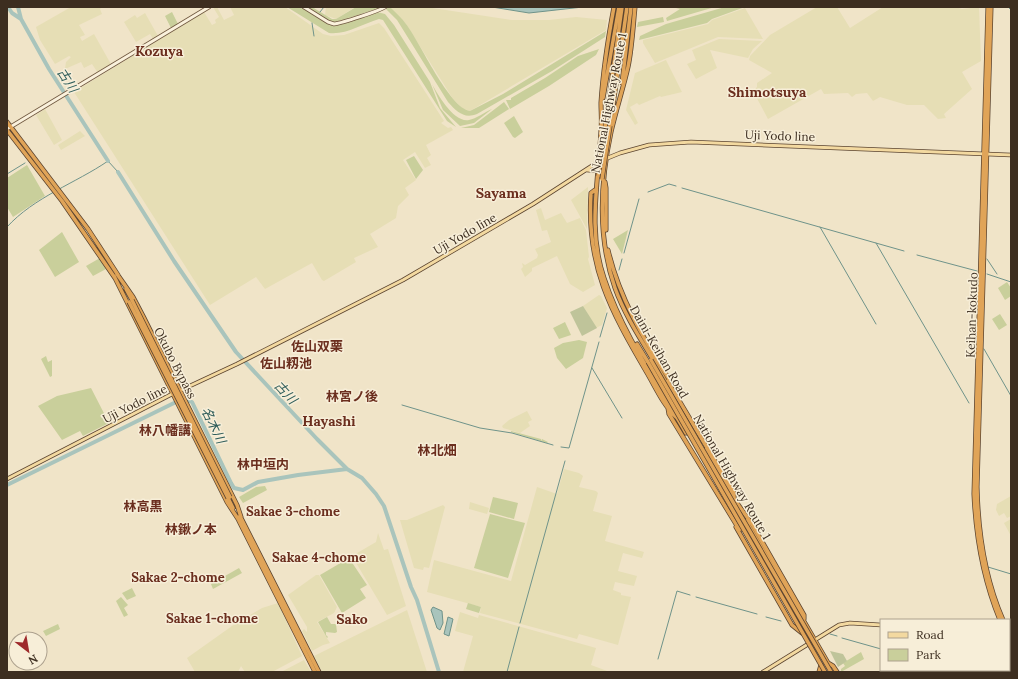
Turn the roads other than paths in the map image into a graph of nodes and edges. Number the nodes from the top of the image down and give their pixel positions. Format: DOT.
graph roads {
  1 [pos="209,7"];
  2 [pos="304,7"];
  3 [pos="385,7"];
  4 [pos="614,7"];
  5 [pos="619,7"];
  6 [pos="622,7"];
  7 [pos="627,7"];
  8 [pos="631,7"];
  9 [pos="635,7"];
  10 [pos="988,7"];
  11 [pos="991,7"];
  12 [pos="619,102"];
  13 [pos="601,105"];
  14 [pos="7,122"];
  15 [pos="8,129"];
  16 [pos="986,154"];
  17 [pos="1011,155"];
  18 [pos="607,158"];
  19 [pos="598,162"];
  20 [pos="585,170"];
  21 [pos="597,171"];
  22 [pos="604,179"];
  23 [pos="595,190"];
  24 [pos="608,264"];
  25 [pos="982,273"];
  26 [pos="116,275"];
  27 [pos="620,291"];
  28 [pos="617,310"];
  29 [pos="628,316"];
  30 [pos="615,317"];
  31 [pos="641,332"];
  32 [pos="661,373"];
  33 [pos="655,378"];
  34 [pos="668,382"];
  35 [pos="654,384"];
  36 [pos="181,390"];
  37 [pos="173,394"];
  38 [pos="683,406"];
  39 [pos="668,407"];
  40 [pos="683,413"];
  41 [pos="679,420"];
  42 [pos="7,478"];
  43 [pos="720,491"];
  44 [pos="729,491"];
  45 [pos="719,497"];
  46 [pos="229,498"];
  47 [pos="734,498"];
  48 [pos="241,517"];
  49 [pos="748,519"];
  50 [pos="240,522"];
  51 [pos="735,524"];
  52 [pos="750,528"];
  53 [pos="742,529"];
  54 [pos="776,574"];
  55 [pos="771,580"];
  56 [pos="770,586"];
  57 [pos="788,588"];
  58 [pos="1000,619"];
  59 [pos="1004,619"];
  60 [pos="805,623"];
  61 [pos="880,625"];
  62 [pos="1010,631"];
  63 [pos="802,633"];
  64 [pos="1011,636"];
  65 [pos="815,640"];
  66 [pos="808,643"];
  67 [pos="828,663"];
  68 [pos="821,665"];
  69 [pos="314,672"];
  70 [pos="319,672"];
  71 [pos="763,672"];
  72 [pos="819,672"];
  73 [pos="825,672"];
  74 [pos="832,672"];
  75 [pos="837,672"];
  1 -- 15 [label="main road"];
  2 -- 3 [label="main road"];
  4 -- 13 [label="highway, National Highway Route 1"];
  5 -- 13 [label="highway"];
  6 -- 73 [label="highway, Daini-Keihan Road, bridge"];
  7 -- 74 [label="highway, Daini-Keihan Road, bridge"];
  8 -- 12 [label="highway"];
  9 -- 12 [label="highway, National Highway Route 1"];
  10 -- 16 [label="highway, Keihan-kokudo"];
  11 -- 16 [label="highway, Keihan-kokudo"];
  12 -- 18 [label="highway, National Highway Route 1"];
  13 -- 19 [label="highway, National Highway Route 1"];
  14 -- 15 [label="highway, Okubo Bypass"];
  15 -- 26 [label="highway, Okubo Bypass"];
  16 -- 17 [label="main road, Uji Yodo line"];
  16 -- 18 [label="main road, Uji Yodo line"];
  16 -- 25 [label="highway, Keihan-kokudo"];
  18 -- 19 [label="main road, Uji Yodo line"];
  18 -- 22 [label="highway, National Highway Route 1"];
  19 -- 20 [label="main road, Uji Yodo line"];
  19 -- 21 [label="highway, National Highway Route 1"];
  20 -- 21 [label="main road"];
  20 -- 36 [label="main road, Uji Yodo line"];
  21 -- 23 [label="highway, National Highway Route 1"];
  22 -- 24 [label="highway, National Highway Route 1"];
  22 -- 27 [label="highway"];
  23 -- 28 [label="highway, National Highway Route 1"];
  23 -- 30 [label="highway"];
  24 -- 27 [label="highway"];
  24 -- 29 [label="highway, National Highway Route 1"];
  25 -- 58 [label="highway, Keihan-kokudo"];
  25 -- 59 [label="highway, Keihan-kokudo"];
  26 -- 36 [label="highway"];
  26 -- 37 [label="highway"];
  26 -- 46 [label="highway, Okubo Bypass, bridge"];
  27 -- 31 [label="highway"];
  28 -- 30 [label="highway"];
  28 -- 33 [label="highway, National Highway Route 1"];
  29 -- 31 [label="highway"];
  29 -- 32 [label="highway, National Highway Route 1"];
  30 -- 35 [label="highway"];
  31 -- 34 [label="highway"];
  32 -- 34 [label="highway"];
  32 -- 40 [label="highway, National Highway Route 1"];
  33 -- 35 [label="highway"];
  33 -- 41 [label="highway, National Highway Route 1"];
  34 -- 38 [label="highway"];
  35 -- 39 [label="highway"];
  36 -- 37 [label="main road, Uji Yodo line"];
  36 -- 48 [label="highway"];
  37 -- 42 [label="main road, Uji Yodo line"];
  37 -- 50 [label="highway"];
  38 -- 40 [label="highway"];
  38 -- 47 [label="highway"];
  39 -- 41 [label="highway"];
  39 -- 45 [label="highway"];
  40 -- 44 [label="highway, National Highway Route 1"];
  41 -- 43 [label="highway, National Highway Route 1"];
  43 -- 45 [label="highway"];
  43 -- 53 [label="highway, National Highway Route 1"];
  44 -- 47 [label="highway"];
  44 -- 52 [label="highway, National Highway Route 1"];
  45 -- 51 [label="highway"];
  46 -- 48 [label="highway, Okubo Bypass"];
  46 -- 50 [label="highway, Okubo Bypass"];
  47 -- 49 [label="highway"];
  48 -- 70 [label="highway, Okubo Bypass"];
  49 -- 52 [label="highway"];
  49 -- 57 [label="highway"];
  50 -- 69 [label="highway, Okubo Bypass"];
  51 -- 53 [label="highway"];
  51 -- 56 [label="highway"];
  52 -- 54 [label="highway, National Highway Route 1"];
  53 -- 55 [label="highway, National Highway Route 1"];
  54 -- 57 [label="highway"];
  54 -- 60 [label="highway, National Highway Route 1"];
  55 -- 56 [label="highway"];
  55 -- 63 [label="highway, National Highway Route 1"];
  56 -- 63 [label="highway"];
  57 -- 60 [label="highway"];
  60 -- 65 [label="highway, National Highway Route 1"];
  61 -- 65 [label="main road"];
  62 -- 64 [label="highway"];
  63 -- 66 [label="highway, National Highway Route 1"];
  65 -- 66 [label="main road"];
  65 -- 67 [label="highway, National Highway Route 1"];
  66 -- 68 [label="highway, National Highway Route 1"];
  66 -- 71 [label="main road"];
  67 -- 74 [label="highway, National Highway Route 1"];
  67 -- 75 [label="highway"];
  68 -- 72 [label="highway"];
  68 -- 73 [label="highway, National Highway Route 1"];
}
